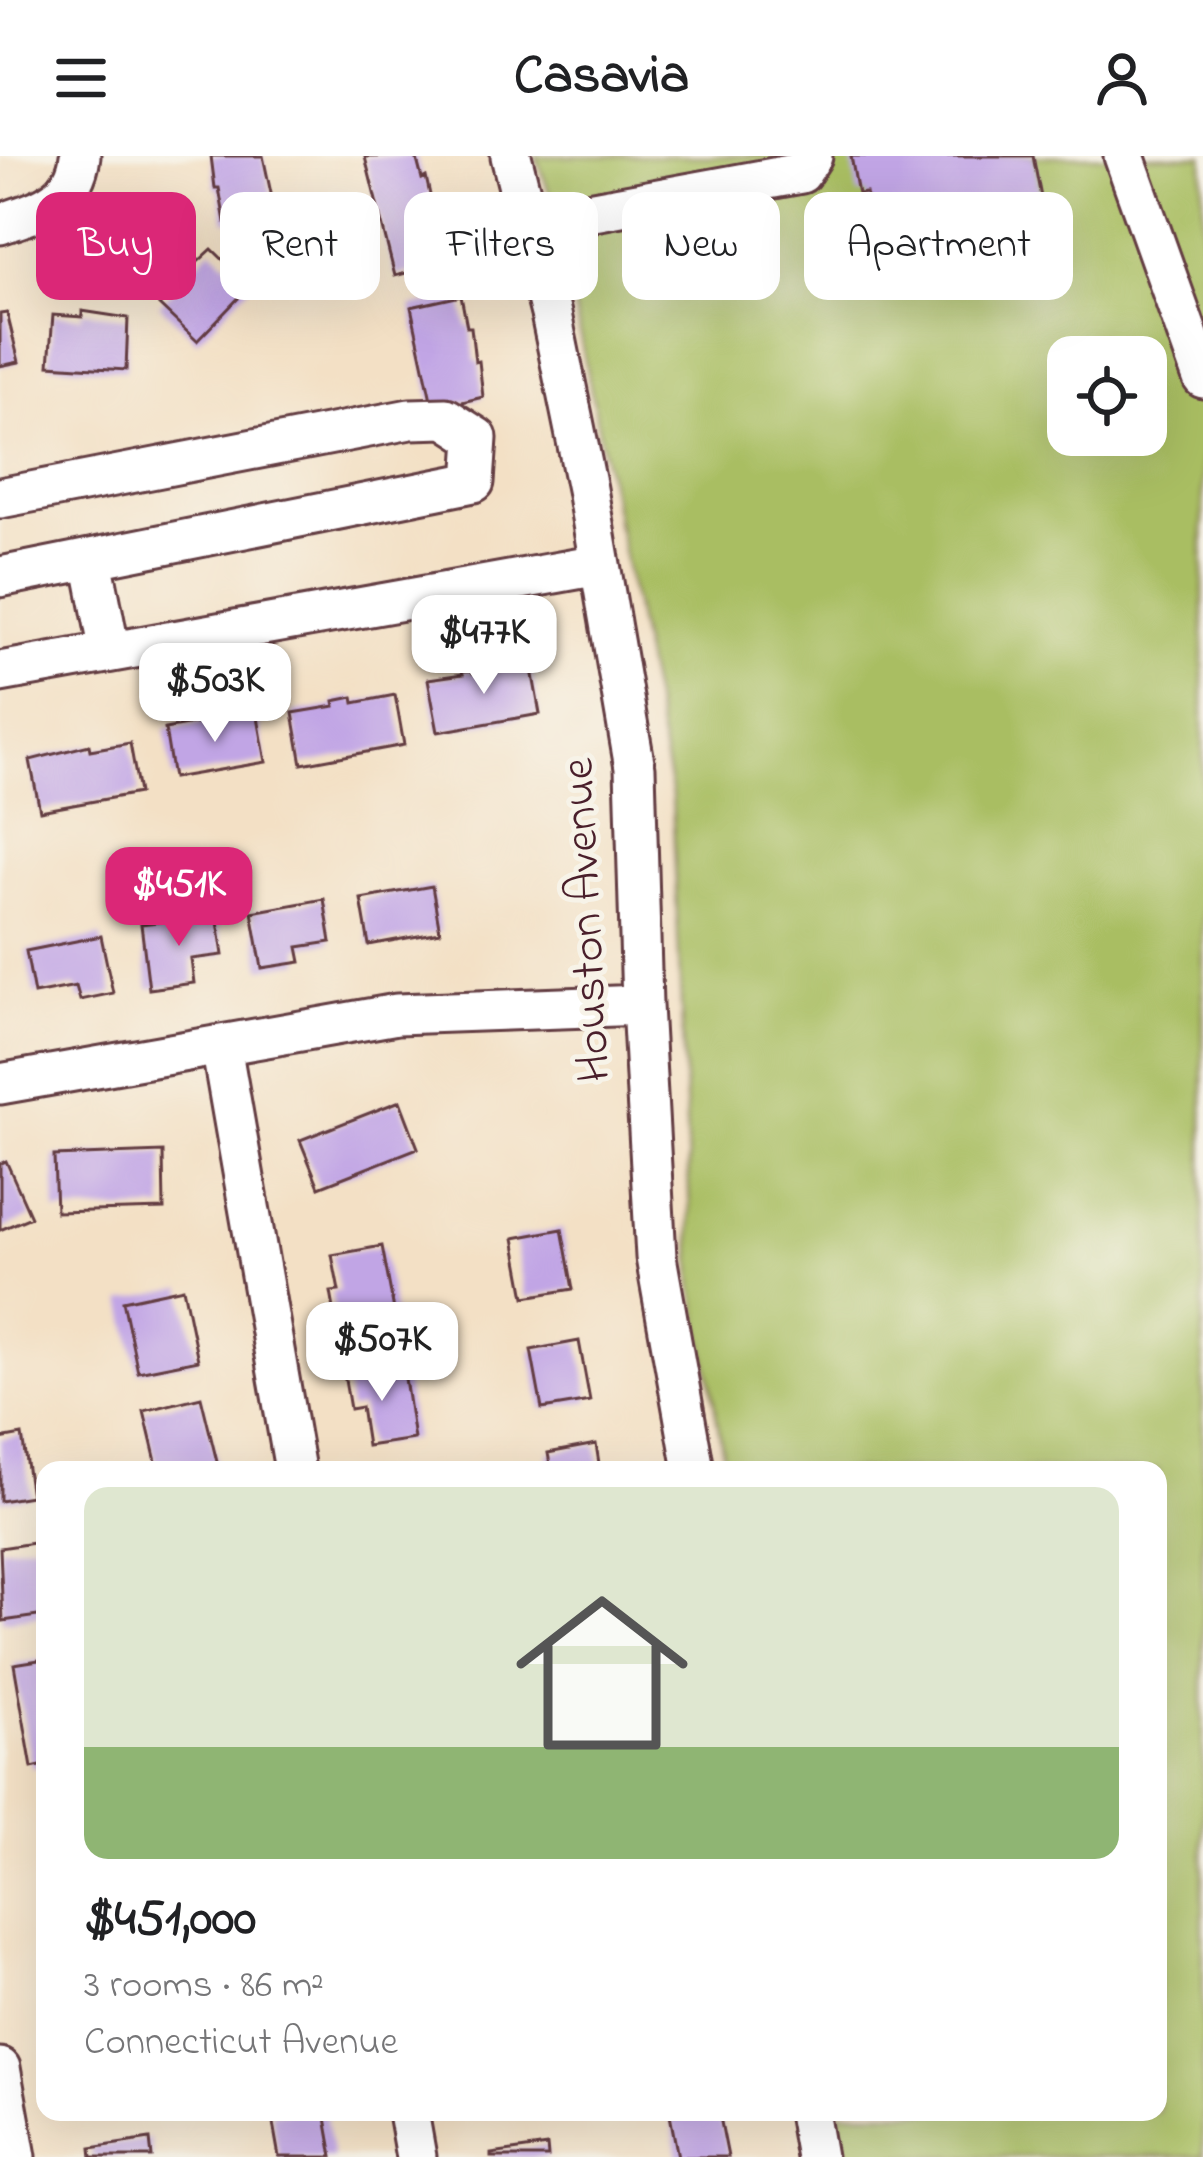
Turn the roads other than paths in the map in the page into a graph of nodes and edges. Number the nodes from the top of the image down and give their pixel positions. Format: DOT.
graph roads {
  1 [pos="511,156"];
  2 [pos="812,156"];
  3 [pos="1124,156"];
  4 [pos="77,168"];
  5 [pos="520,192"];
  6 [pos="598,210"];
  7 [pos="0,224"];
  8 [pos="547,300"];
  9 [pos="1203,378"];
  10 [pos="0,498"];
  11 [pos="92,560"];
  12 [pos="599,566"];
  13 [pos="0,578"];
  14 [pos="110,652"];
  15 [pos="0,672"];
  16 [pos="642,1005"];
  17 [pos="221,1046"];
  18 [pos="0,1084"];
  19 [pos="294,1461"];
  20 [pos="692,1461"];
  21 [pos="0,2068"];
  22 [pos="410,2121"];
  23 [pos="810,2121"];
  24 [pos="16,2157"];
  25 [pos="416,2157"];
  26 [pos="816,2157"];
  1 -- 5 [label="street, Houston Avenue"];
  2 -- 6 [label="street"];
  3 -- 9 [label="street"];
  4 -- 7 [label="street"];
  8 -- 12 [label="street, Houston Avenue"];
  10 -- 11 [label="street"];
  11 -- 13 [label="street"];
  11 -- 14 [label="street"];
  12 -- 14 [label="street"];
  12 -- 16 [label="street, Houston Avenue"];
  14 -- 15 [label="street"];
  16 -- 17 [label="street"];
  16 -- 20 [label="street, Houston Avenue"];
  17 -- 18 [label="street"];
  17 -- 19 [label="street"];
  21 -- 24 [label="street"];
  22 -- 25 [label="street"];
  23 -- 26 [label="street"];
}
